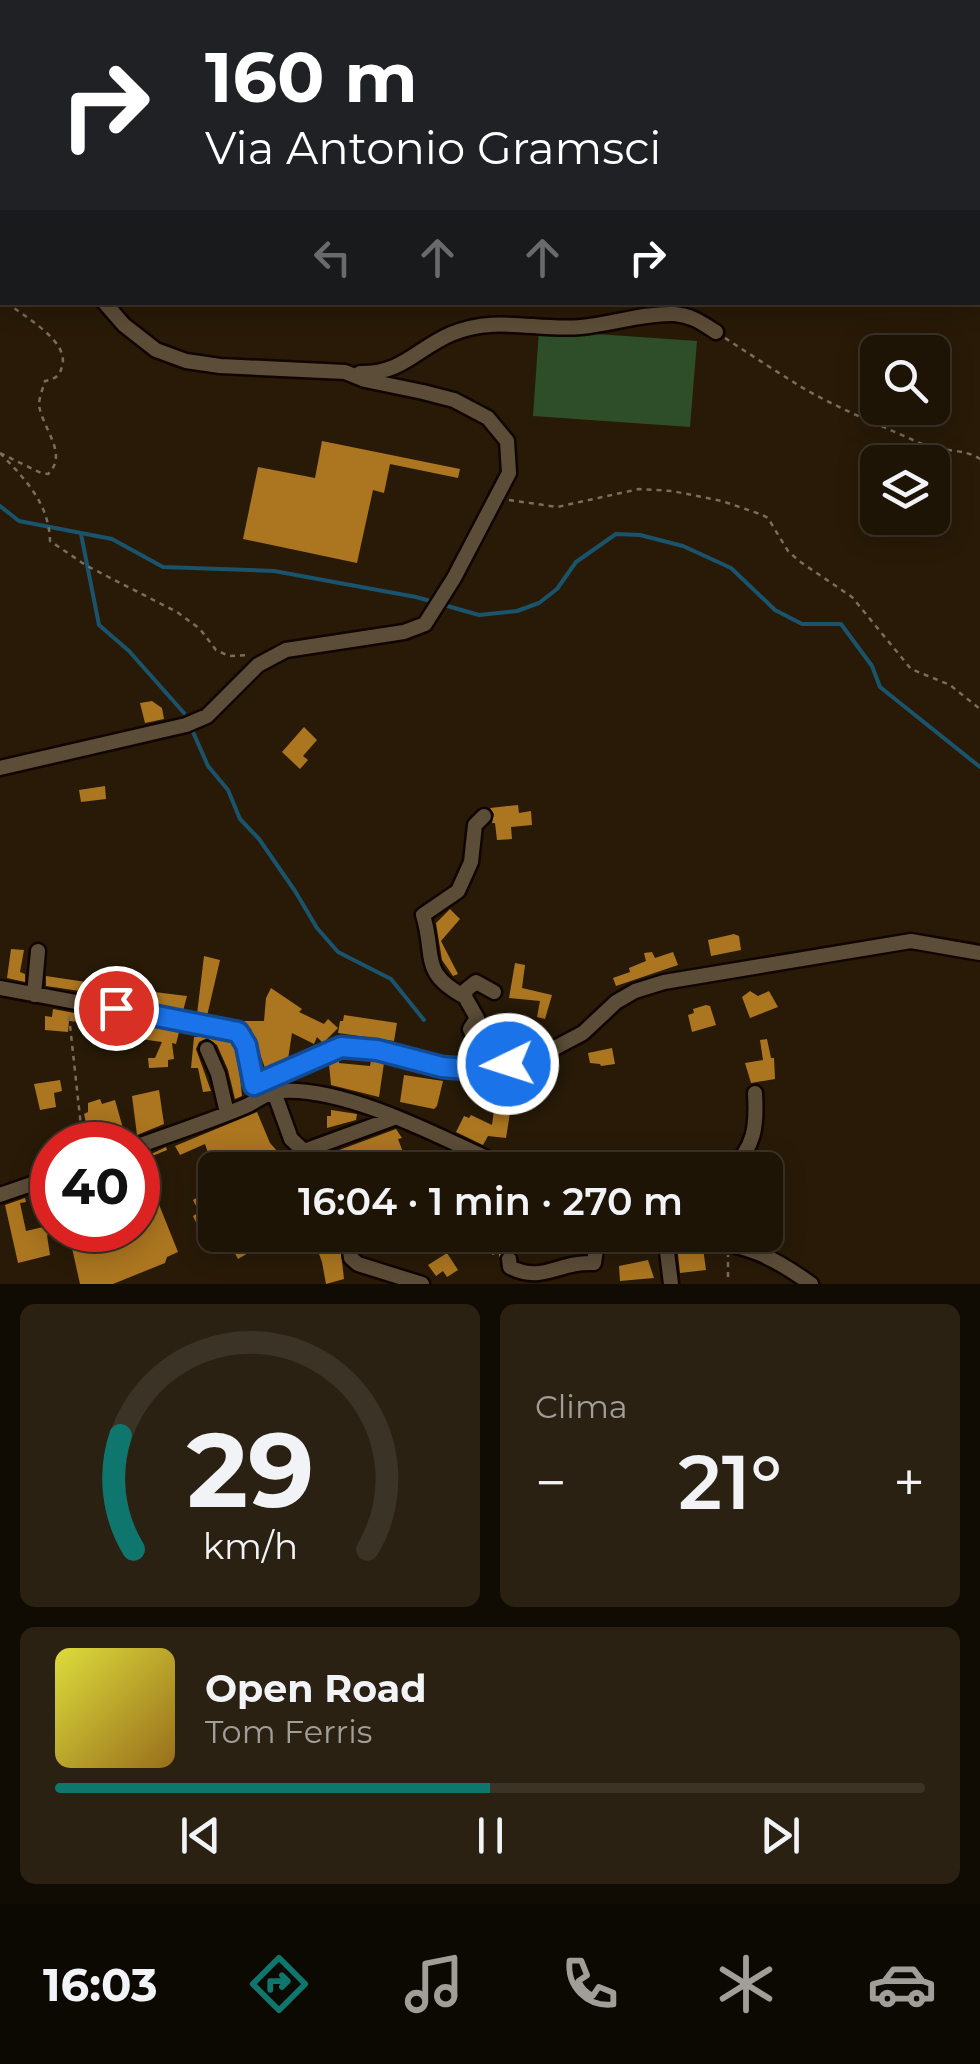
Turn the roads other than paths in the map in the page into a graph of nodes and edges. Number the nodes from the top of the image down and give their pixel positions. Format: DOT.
graph roads {
  1 [pos="107,305"];
  2 [pos="716,332"];
  3 [pos="344,372"];
  4 [pos="0,768"];
  5 [pos="484,816"];
  6 [pos="38,950"];
  7 [pos="980,953"];
  8 [pos="0,988"];
  9 [pos="494,992"];
  10 [pos="34,995"];
  11 [pos="464,997"];
  12 [pos="207,1050"];
  13 [pos="496,1066"];
  14 [pos="255,1092"];
  15 [pos="274,1092"];
  16 [pos="754,1093"];
  17 [pos="227,1113"];
  18 [pos="394,1118"];
  19 [pos="160,1138"];
  20 [pos="462,1152"];
  21 [pos="746,1152"];
  22 [pos="30,1185"];
  23 [pos="0,1195"];
  24 [pos="350,1252"];
  25 [pos="596,1252"];
  26 [pos="667,1252"];
  27 [pos="761,1252"];
  28 [pos="509,1259"];
  29 [pos="422,1284"];
  30 [pos="671,1284"];
  31 [pos="811,1284"];
  1 -- 3 [label="street"];
  2 -- 3 [label="street"];
  3 -- 4 [label="street"];
  5 -- 11 [label="street"];
  6 -- 10 [label="street"];
  7 -- 13 [label="street"];
  8 -- 10 [label="street"];
  9 -- 11 [label="street"];
  10 -- 14 [label="street"];
  11 -- 13 [label="street"];
  12 -- 17 [label="street"];
  13 -- 14 [label="street"];
  14 -- 15 [label="street"];
  14 -- 17 [label="street"];
  15 -- 18 [label="street"];
  15 -- 18 [label="street"];
  16 -- 21 [label="street"];
  17 -- 19 [label="street"];
  18 -- 20 [label="street"];
  22 -- 23 [label="street"];
  24 -- 29 [label="street"];
  25 -- 28 [label="street"];
  26 -- 30 [label="street"];
  27 -- 31 [label="street"];
}
